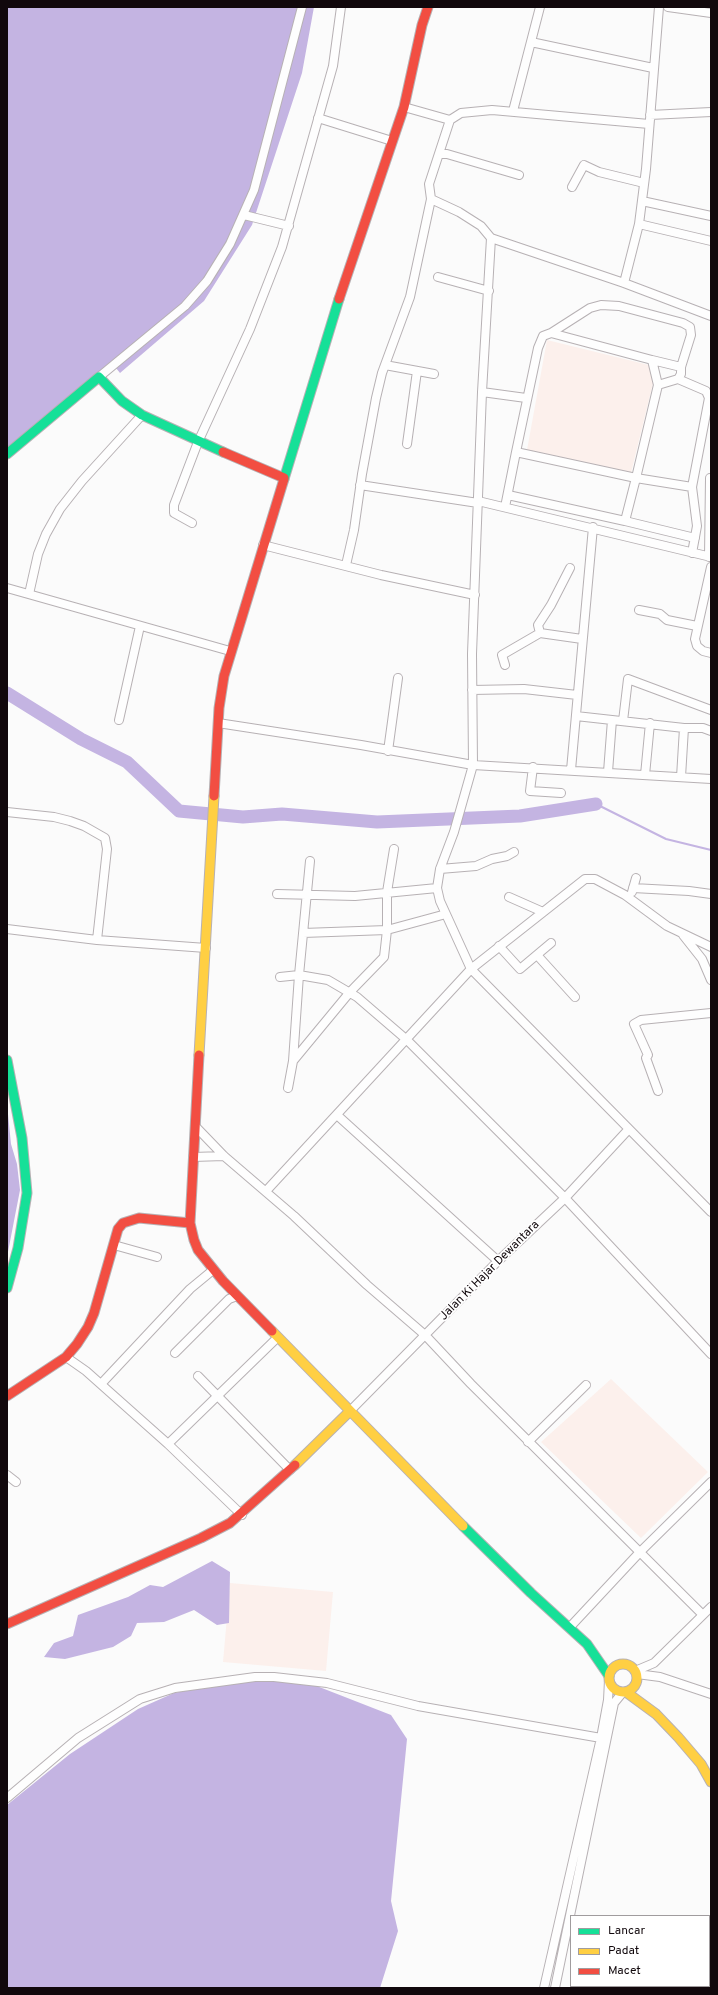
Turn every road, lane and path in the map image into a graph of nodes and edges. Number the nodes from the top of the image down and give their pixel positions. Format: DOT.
graph roads {
  1 [pos="302,7"];
  2 [pos="342,7"];
  3 [pos="428,7"];
  4 [pos="540,7"];
  5 [pos="659,7"];
  6 [pos="668,7"];
  7 [pos="711,13"];
  8 [pos="531,42"];
  9 [pos="653,68"];
  10 [pos="404,106"];
  11 [pos="513,111"];
  12 [pos="711,112"];
  13 [pos="650,115"];
  14 [pos="318,118"];
  15 [pos="450,120"];
  16 [pos="649,124"];
  17 [pos="392,141"];
  18 [pos="439,154"];
  19 [pos="519,175"];
  20 [pos="644,183"];
  21 [pos="572,187"];
  22 [pos="431,199"];
  23 [pos="642,201"];
  24 [pos="244,215"];
  25 [pos="711,216"];
  26 [pos="639,224"];
  27 [pos="289,226"];
  28 [pos="491,238"];
  29 [pos="711,241"];
  30 [pos="438,277"];
  31 [pos="624,283"];
  32 [pos="489,291"];
  33 [pos="711,316"];
  34 [pos="551,333"];
  35 [pos="652,360"];
  36 [pos="385,365"];
  37 [pos="681,367"];
  38 [pos="417,371"];
  39 [pos="434,374"];
  40 [pos="99,377"];
  41 [pos="678,379"];
  42 [pos="658,385"];
  43 [pos="482,392"];
  44 [pos="526,398"];
  45 [pos="142,414"];
  46 [pos="198,442"];
  47 [pos="407,444"];
  48 [pos="516,452"];
  49 [pos="7,454"];
  50 [pos="284,478"];
  51 [pos="636,478"];
  52 [pos="710,478"];
  53 [pos="360,485"];
  54 [pos="692,487"];
  55 [pos="508,495"];
  56 [pos="478,502"];
  57 [pos="505,506"];
  58 [pos="625,521"];
  59 [pos="192,523"];
  60 [pos="593,528"];
  61 [pos="695,538"];
  62 [pos="263,545"];
  63 [pos="692,553"];
  64 [pos="710,557"];
  65 [pos="346,565"];
  66 [pos="711,567"];
  67 [pos="570,568"];
  68 [pos="7,588"];
  69 [pos="29,594"];
  70 [pos="475,595"];
  71 [pos="639,610"];
  72 [pos="140,626"];
  73 [pos="697,626"];
  74 [pos="540,633"];
  75 [pos="582,639"];
  76 [pos="230,651"];
  77 [pos="711,652"];
  78 [pos="505,665"];
  79 [pos="398,678"];
  80 [pos="472,690"];
  81 [pos="577,695"];
  82 [pos="711,710"];
  83 [pos="576,716"];
  84 [pos="119,720"];
  85 [pos="612,720"];
  86 [pos="623,721"];
  87 [pos="650,723"];
  88 [pos="218,724"];
  89 [pos="684,728"];
  90 [pos="711,731"];
  91 [pos="388,750"];
  92 [pos="473,765"];
  93 [pos="533,767"];
  94 [pos="571,770"];
  95 [pos="608,772"];
  96 [pos="645,775"];
  97 [pos="681,776"];
  98 [pos="711,779"];
  99 [pos="561,793"];
  100 [pos="7,812"];
  101 [pos="394,849"];
  102 [pos="514,852"];
  103 [pos="310,861"];
  104 [pos="440,869"];
  105 [pos="636,878"];
  106 [pos="437,888"];
  107 [pos="633,888"];
  108 [pos="387,892"];
  109 [pos="277,894"];
  110 [pos="711,894"];
  111 [pos="308,895"];
  112 [pos="508,897"];
  113 [pos="629,898"];
  114 [pos="543,912"];
  115 [pos="446,914"];
  116 [pos="7,929"];
  117 [pos="387,930"];
  118 [pos="303,933"];
  119 [pos="683,934"];
  120 [pos="97,940"];
  121 [pos="551,943"];
  122 [pos="499,946"];
  123 [pos="711,947"];
  124 [pos="206,948"];
  125 [pos="537,955"];
  126 [pos="471,969"];
  127 [pos="299,975"];
  128 [pos="280,977"];
  129 [pos="711,980"];
  130 [pos="350,992"];
  131 [pos="575,997"];
  132 [pos="711,1013"];
  133 [pos="407,1040"];
  134 [pos="7,1060"];
  135 [pos="293,1061"];
  136 [pos="288,1088"];
  137 [pos="658,1091"];
  138 [pos="337,1115"];
  139 [pos="195,1127"];
  140 [pos="628,1130"];
  141 [pos="224,1156"];
  142 [pos="193,1157"];
  143 [pos="267,1190"];
  144 [pos="565,1198"];
  145 [pos="711,1212"];
  146 [pos="190,1223"];
  147 [pos="114,1245"];
  148 [pos="157,1257"];
  149 [pos="498,1261"];
  150 [pos="214,1270"];
  151 [pos="7,1288"];
  152 [pos="237,1296"];
  153 [pos="425,1335"];
  154 [pos="277,1338"];
  155 [pos="175,1354"];
  156 [pos="711,1354"];
  157 [pos="66,1357"];
  158 [pos="198,1376"];
  159 [pos="101,1384"];
  160 [pos="586,1385"];
  161 [pos="7,1396"];
  162 [pos="218,1396"];
  163 [pos="350,1411"];
  164 [pos="528,1442"];
  165 [pos="168,1444"];
  166 [pos="290,1470"];
  167 [pos="7,1475"];
  168 [pos="16,1482"];
  169 [pos="711,1482"];
  170 [pos="242,1515"];
  171 [pos="640,1552"];
  172 [pos="711,1607"];
  173 [pos="702,1614"];
  174 [pos="7,1624"];
  175 [pos="570,1627"];
  176 [pos="586,1644"];
  177 [pos="624,1664"];
  178 [pos="636,1675"];
  179 [pos="609,1678"];
  180 [pos="624,1692"];
  181 [pos="711,1694"];
  182 [pos="656,1714"];
  183 [pos="601,1738"];
  184 [pos="711,1782"];
  185 [pos="7,1798"];
  186 [pos="570,1915"];
  187 [pos="570,1916"];
  188 [pos="544,1988"];
  189 [pos="555,1988"];
  1 -- 24 [label="street"];
  2 -- 14 [label="street"];
  3 -- 10 [label="main road"];
  4 -- 8 [label="street"];
  5 -- 9 [label="street"];
  6 -- 7 [label="street"];
  8 -- 9 [label="street"];
  8 -- 11 [label="street"];
  9 -- 13 [label="street"];
  10 -- 15 [label="street"];
  10 -- 17 [label="main road"];
  11 -- 15 [label="street"];
  11 -- 16 [label="street"];
  12 -- 13 [label="street"];
  13 -- 16 [label="street"];
  14 -- 17 [label="street"];
  14 -- 27 [label="street"];
  15 -- 18 [label="street"];
  16 -- 20 [label="street"];
  17 -- 50 [label="main road"];
  18 -- 19 [label="street"];
  18 -- 22 [label="street"];
  20 -- 21 [label="street"];
  20 -- 23 [label="street"];
  22 -- 28 [label="street"];
  22 -- 36 [label="street"];
  23 -- 25 [label="street"];
  23 -- 26 [label="street"];
  24 -- 27 [label="street"];
  24 -- 40 [label="street"];
  26 -- 29 [label="street"];
  26 -- 31 [label="street"];
  27 -- 46 [label="street"];
  28 -- 31 [label="street"];
  28 -- 32 [label="street"];
  30 -- 32 [label="street"];
  31 -- 33 [label="street"];
  32 -- 43 [label="street"];
  34 -- 35 [label="street"];
  34 -- 37 [label="street"];
  34 -- 44 [label="street"];
  35 -- 37 [label="street"];
  35 -- 42 [label="street"];
  36 -- 38 [label="street"];
  36 -- 53 [label="street"];
  37 -- 41 [label="street"];
  38 -- 39 [label="street"];
  38 -- 47 [label="street"];
  40 -- 45 [label="main road"];
  40 -- 49 [label="main road"];
  41 -- 42 [label="street"];
  41 -- 54 [label="street"];
  42 -- 51 [label="street"];
  43 -- 44 [label="street"];
  43 -- 56 [label="street"];
  44 -- 48 [label="street"];
  45 -- 46 [label="main road"];
  45 -- 69 [label="street"];
  46 -- 50 [label="main road"];
  46 -- 59 [label="street"];
  48 -- 51 [label="street"];
  48 -- 55 [label="street"];
  50 -- 62 [label="main road"];
  51 -- 54 [label="street"];
  51 -- 58 [label="street"];
  52 -- 64 [label="street"];
  53 -- 56 [label="street"];
  53 -- 65 [label="street"];
  54 -- 61 [label="street"];
  55 -- 57 [label="street"];
  55 -- 58 [label="street"];
  56 -- 57 [label="street"];
  56 -- 70 [label="street"];
  57 -- 60 [label="street"];
  58 -- 61 [label="street"];
  60 -- 63 [label="street"];
  60 -- 75 [label="street"];
  61 -- 63 [label="street"];
  62 -- 65 [label="street"];
  62 -- 76 [label="main road"];
  63 -- 64 [label="street"];
  65 -- 70 [label="street"];
  66 -- 73 [label="street"];
  67 -- 74 [label="street"];
  68 -- 69 [label="street"];
  69 -- 72 [label="street"];
  70 -- 80 [label="street"];
  71 -- 73 [label="street"];
  72 -- 76 [label="street"];
  72 -- 84 [label="street"];
  73 -- 77 [label="street"];
  74 -- 75 [label="street"];
  74 -- 78 [label="street"];
  75 -- 81 [label="street"];
  76 -- 88 [label="main road"];
  79 -- 91 [label="street"];
  80 -- 81 [label="street"];
  80 -- 92 [label="street"];
  81 -- 83 [label="street"];
  82 -- 86 [label="street"];
  83 -- 85 [label="street"];
  83 -- 94 [label="street"];
  85 -- 86 [label="street"];
  85 -- 95 [label="street"];
  86 -- 87 [label="street"];
  87 -- 89 [label="street"];
  87 -- 96 [label="street"];
  88 -- 91 [label="street"];
  88 -- 124 [label="main road"];
  89 -- 90 [label="street"];
  89 -- 97 [label="street"];
  91 -- 92 [label="street"];
  92 -- 93 [label="street"];
  92 -- 104 [label="street"];
  93 -- 94 [label="street"];
  93 -- 99 [label="street"];
  94 -- 95 [label="street"];
  95 -- 96 [label="street"];
  96 -- 97 [label="street"];
  97 -- 98 [label="street"];
  100 -- 120 [label="street"];
  101 -- 108 [label="street"];
  102 -- 104 [label="street"];
  103 -- 111 [label="street"];
  104 -- 106 [label="street"];
  105 -- 107 [label="street"];
  106 -- 108 [label="street"];
  106 -- 115 [label="street"];
  107 -- 110 [label="street"];
  107 -- 113 [label="street"];
  108 -- 111 [label="street"];
  108 -- 117 [label="street"];
  109 -- 111 [label="street"];
  111 -- 118 [label="street"];
  112 -- 114 [label="street"];
  113 -- 114 [label="street"];
  113 -- 119 [label="street"];
  114 -- 122 [label="street"];
  115 -- 117 [label="street"];
  115 -- 126 [label="street"];
  116 -- 120 [label="street"];
  117 -- 118 [label="street"];
  117 -- 130 [label="street"];
  118 -- 127 [label="street"];
  119 -- 123 [label="street"];
  119 -- 129 [label="street"];
  120 -- 124 [label="street"];
  121 -- 125 [label="street"];
  122 -- 125 [label="street"];
  122 -- 126 [label="street"];
  124 -- 139 [label="main road"];
  125 -- 131 [label="street"];
  126 -- 133 [label="street"];
  126 -- 140 [label="street"];
  127 -- 128 [label="street"];
  127 -- 130 [label="street"];
  127 -- 135 [label="street"];
  130 -- 133 [label="street"];
  130 -- 135 [label="street"];
  132 -- 137 [label="street"];
  133 -- 138 [label="street"];
  133 -- 144 [label="street"];
  134 -- 151 [label="main road"];
  135 -- 136 [label="street"];
  138 -- 143 [label="street"];
  138 -- 149 [label="street"];
  139 -- 141 [label="street"];
  139 -- 142 [label="main road"];
  140 -- 144 [label="street, Jalan Ki Hajar Dewantara"];
  140 -- 145 [label="street"];
  141 -- 142 [label="street"];
  141 -- 143 [label="street"];
  142 -- 146 [label="main road"];
  143 -- 153 [label="street"];
  144 -- 149 [label="street, Jalan Ki Hajar Dewantara"];
  144 -- 156 [label="street"];
  146 -- 147 [label="main road"];
  146 -- 150 [label="main road"];
  147 -- 148 [label="street"];
  147 -- 157 [label="main road"];
  149 -- 153 [label="street, Jalan Ki Hajar Dewantara"];
  150 -- 152 [label="main road"];
  150 -- 159 [label="street"];
  152 -- 154 [label="main road"];
  152 -- 155 [label="street"];
  153 -- 163 [label="street, Jalan Ki Hajar Dewantara"];
  153 -- 164 [label="street"];
  154 -- 162 [label="street"];
  154 -- 163 [label="main road"];
  157 -- 159 [label="street"];
  157 -- 161 [label="main road"];
  158 -- 162 [label="street"];
  159 -- 165 [label="street"];
  160 -- 164 [label="street"];
  162 -- 165 [label="street"];
  162 -- 166 [label="street"];
  163 -- 166 [label="main road"];
  163 -- 175 [label="main road"];
  164 -- 171 [label="street"];
  165 -- 170 [label="street"];
  166 -- 170 [label="main road"];
  167 -- 168 [label="street"];
  169 -- 171 [label="street"];
  170 -- 174 [label="main road"];
  171 -- 173 [label="street"];
  171 -- 175 [label="street"];
  172 -- 173 [label="street"];
  173 -- 178 [label="street"];
  175 -- 176 [label="main road"];
  176 -- 177 [label="main road"];
  176 -- 179 [label="main road"];
  177 -- 178 [label="main road"];
  177 -- 179 [label="main road"];
  178 -- 180 [label="main road"];
  178 -- 181 [label="street"];
  178 -- 182 [label="main road"];
  179 -- 180 [label="main road"];
  179 -- 183 [label="street"];
  180 -- 182 [label="main road"];
  180 -- 186 [label="street"];
  182 -- 184 [label="main road"];
  183 -- 185 [label="street"];
  183 -- 188 [label="street"];
  187 -- 189 [label="street"];
}
